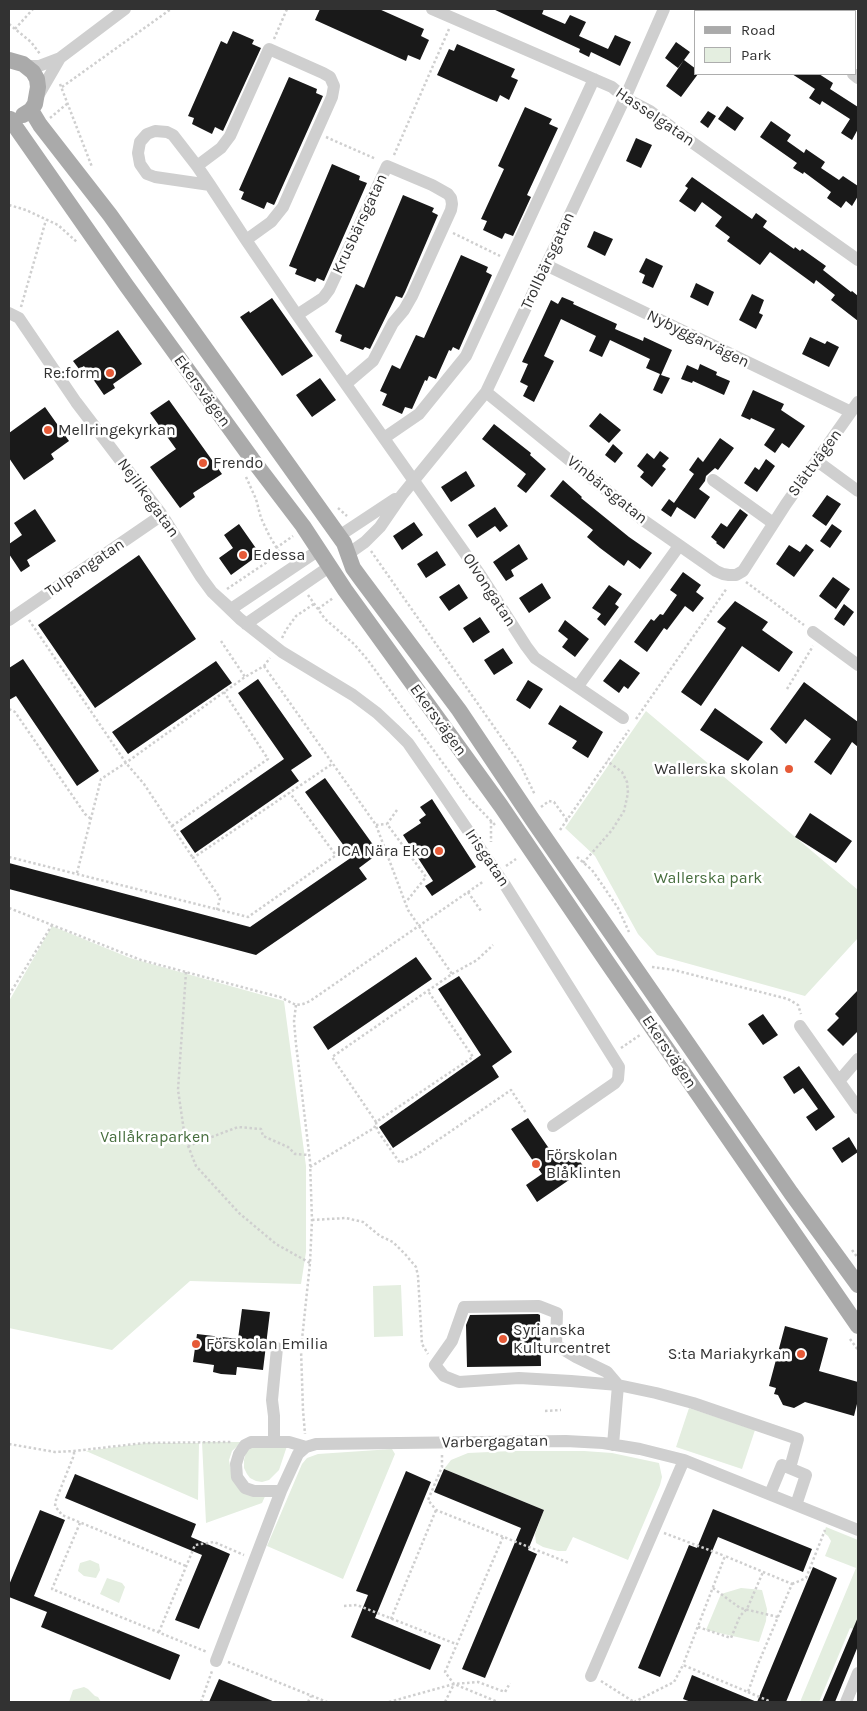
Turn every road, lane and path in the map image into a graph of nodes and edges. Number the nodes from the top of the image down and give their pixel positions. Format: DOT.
graph roads {
  1 [pos="33,9"];
  2 [pos="125,9"];
  3 [pos="172,9"];
  4 [pos="287,9"];
  5 [pos="432,9"];
  6 [pos="664,9"];
  7 [pos="454,18"];
  8 [pos="9,24"];
  9 [pos="15,29"];
  10 [pos="270,50"];
  11 [pos="43,57"];
  12 [pos="60,58"];
  13 [pos="15,61"];
  14 [pos="594,79"];
  15 [pos="62,87"];
  16 [pos="625,98"];
  17 [pos="34,103"];
  18 [pos="68,103"];
  19 [pos="10,119"];
  20 [pos="45,122"];
  21 [pos="316,132"];
  22 [pos="197,166"];
  23 [pos="387,166"];
  24 [pos="210,185"];
  25 [pos="9,205"];
  26 [pos="46,220"];
  27 [pos="442,228"];
  28 [pos="246,240"];
  29 [pos="83,249"];
  30 [pos="858,260"];
  31 [pos="510,261"];
  32 [pos="546,265"];
  33 [pos="12,314"];
  34 [pos="296,315"];
  35 [pos="346,384"];
  36 [pos="486,392"];
  37 [pos="855,407"];
  38 [pos="384,438"];
  39 [pos="817,461"];
  40 [pos="245,475"];
  41 [pos="414,480"];
  42 [pos="713,480"];
  43 [pos="858,491"];
  44 [pos="402,495"];
  45 [pos="162,515"];
  46 [pos="773,523"];
  47 [pos="339,536"];
  48 [pos="679,546"];
  49 [pos="369,548"];
  50 [pos="319,550"];
  51 [pos="280,554"];
  52 [pos="348,554"];
  53 [pos="288,566"];
  54 [pos="329,567"];
  55 [pos="736,575"];
  56 [pos="305,590"];
  57 [pos="214,594"];
  58 [pos="333,598"];
  59 [pos="314,604"];
  60 [pos="318,609"];
  61 [pos="23,611"];
  62 [pos="9,620"];
  63 [pos="243,621"];
  64 [pos="816,634"];
  65 [pos="221,641"];
  66 [pos="276,648"];
  67 [pos="858,665"];
  68 [pos="245,676"];
  69 [pos="578,686"];
  70 [pos="786,689"];
  71 [pos="224,692"];
  72 [pos="9,708"];
  73 [pos="623,718"];
  74 [pos="444,755"];
  75 [pos="438,757"];
  76 [pos="607,761"];
  77 [pos="126,763"];
  78 [pos="332,764"];
  79 [pos="290,793"];
  80 [pos="477,798"];
  81 [pos="536,798"];
  82 [pos="475,805"];
  83 [pos="397,810"];
  84 [pos="544,814"];
  85 [pos="91,819"];
  86 [pos="567,820"];
  87 [pos="491,821"];
  88 [pos="387,824"];
  89 [pos="376,825"];
  90 [pos="172,826"];
  91 [pos="500,829"];
  92 [pos="560,830"];
  93 [pos="491,844"];
  94 [pos="515,852"];
  95 [pos="9,857"];
  96 [pos="193,858"];
  97 [pos="583,862"];
  98 [pos="503,868"];
  99 [pos="77,873"];
  100 [pos="484,881"];
  101 [pos="468,892"];
  102 [pos="406,902"];
  103 [pos="617,906"];
  104 [pos="9,908"];
  105 [pos="609,908"];
  106 [pos="217,910"];
  107 [pos="481,911"];
  108 [pos="52,925"];
  109 [pos="419,926"];
  110 [pos="493,945"];
  111 [pos="652,967"];
  112 [pos="186,972"];
  113 [pos="452,974"];
  114 [pos="428,991"];
  115 [pos="9,995"];
  116 [pos="296,1004"];
  117 [pos="800,1026"];
  118 [pos="640,1035"];
  119 [pos="612,1054"];
  120 [pos="858,1060"];
  121 [pos="839,1082"];
  122 [pos="858,1108"];
  123 [pos="526,1113"];
  124 [pos="376,1122"];
  125 [pos="553,1126"];
  126 [pos="188,1146"];
  127 [pos="310,1155"];
  128 [pos="310,1167"];
  129 [pos="312,1220"];
  130 [pos="310,1263"];
  131 [pos="858,1285"];
  132 [pos="853,1330"];
  133 [pos="277,1348"];
  134 [pos="858,1350"];
  135 [pos="434,1364"];
  136 [pos="618,1385"];
  137 [pos="561,1410"];
  138 [pos="545,1411"];
  139 [pos="274,1441"];
  140 [pos="252,1442"];
  141 [pos="442,1443"];
  142 [pos="9,1444"];
  143 [pos="612,1445"];
  144 [pos="306,1446"];
  145 [pos="74,1451"];
  146 [pos="684,1460"];
  147 [pos="786,1467"];
  148 [pos="281,1491"];
  149 [pos="770,1494"];
  150 [pos="796,1505"];
  151 [pos="436,1510"];
  152 [pos="829,1518"];
  153 [pos="80,1524"];
  154 [pos="654,1528"];
  155 [pos="858,1530"];
  156 [pos="503,1537"];
  157 [pos="725,1556"];
  158 [pos="255,1560"];
  159 [pos="569,1563"];
  160 [pos="186,1566"];
  161 [pos="763,1572"];
  162 [pos="792,1584"];
  163 [pos="713,1588"];
  164 [pos="344,1606"];
  165 [pos="747,1609"];
  166 [pos="778,1617"];
  167 [pos="391,1619"];
  168 [pos="698,1627"];
  169 [pos="159,1632"];
  170 [pos="456,1644"];
  171 [pos="216,1661"];
  172 [pos="683,1665"];
  173 [pos="858,1673"];
  174 [pos="591,1676"];
  175 [pos="510,1683"];
  176 [pos="454,1684"];
  177 [pos="748,1692"];
  178 [pos="311,1696"];
  179 [pos="201,1702"];
  180 [pos="308,1702"];
  181 [pos="327,1702"];
  182 [pos="389,1702"];
  183 [pos="445,1702"];
  184 [pos="498,1702"];
  185 [pos="634,1702"];
  186 [pos="771,1702"];
  187 [pos="846,1702"];
  1 -- 9 [label="path"];
  2 -- 12 [label="street"];
  3 -- 15 [label="path"];
  4 -- 10 [label="path"];
  5 -- 7 [label="street, Hasselgatan"];
  6 -- 16 [label="street, Trollbärsgatan"];
  7 -- 14 [label="street, Hasselgatan"];
  7 -- 23 [label="path"];
  8 -- 9 [label="path"];
  9 -- 11 [label="path"];
  10 -- 21 [label="street"];
  10 -- 22 [label="street"];
  12 -- 13 [label="street"];
  12 -- 17 [label="street"];
  13 -- 17 [label="main road"];
  14 -- 16 [label="street, Hasselgatan"];
  14 -- 31 [label="street"];
  16 -- 30 [label="street, Hasselgatan"];
  16 -- 32 [label="street, Trollbärsgatan"];
  17 -- 19 [label="main road"];
  17 -- 47 [label="main road, Ekersvägen"];
  18 -- 20 [label="path"];
  19 -- 50 [label="main road, Ekersvägen"];
  21 -- 23 [label="path"];
  21 -- 28 [label="street"];
  22 -- 24 [label="street"];
  22 -- 24 [label="street"];
  23 -- 27 [label="street, Krusbärsgatan"];
  23 -- 34 [label="street, Krusbärsgatan"];
  24 -- 28 [label="street"];
  25 -- 26 [label="path"];
  26 -- 29 [label="path"];
  26 -- 33 [label="path"];
  27 -- 31 [label="path"];
  27 -- 35 [label="street, Krusbärsgatan"];
  28 -- 34 [label="street"];
  31 -- 38 [label="street"];
  32 -- 36 [label="street, Trollbärsgatan"];
  32 -- 37 [label="street, Nybyggarvägen"];
  33 -- 45 [label="street, Nejlikegatan"];
  34 -- 35 [label="street"];
  35 -- 38 [label="street"];
  36 -- 41 [label="street, Trollbärsgatan"];
  36 -- 48 [label="street, Vinbärsgatan"];
  37 -- 39 [label="street, Slättvägen"];
  38 -- 41 [label="street"];
  39 -- 43 [label="street"];
  39 -- 46 [label="street, Slättvägen"];
  40 -- 51 [label="path"];
  41 -- 44 [label="street, Trollbärsgatan"];
  41 -- 69 [label="street, Olvongatan"];
  42 -- 46 [label="street"];
  44 -- 47 [label="street, Trollbärsgatan"];
  44 -- 52 [label="street, Trollbärsgatan"];
  45 -- 57 [label="street, Nejlikegatan"];
  45 -- 61 [label="street, Tulpangatan"];
  46 -- 55 [label="street, Slättvägen"];
  47 -- 50 [label="main road"];
  47 -- 52 [label="main road, Ekersvägen"];
  48 -- 55 [label="street, Vinbärsgatan"];
  48 -- 69 [label="street"];
  49 -- 81 [label="path"];
  50 -- 54 [label="main road, Ekersvägen"];
  50 -- 57 [label="street, Nejlikegatan"];
  51 -- 53 [label="path"];
  51 -- 57 [label="path"];
  52 -- 54 [label="main road"];
  52 -- 131 [label="main road, Ekersvägen"];
  54 -- 63 [label="street"];
  54 -- 132 [label="main road, Ekersvägen"];
  55 -- 64 [label="path"];
  55 -- 76 [label="path"];
  56 -- 59 [label="path"];
  57 -- 63 [label="street, Nejlikegatan"];
  58 -- 60 [label="path"];
  59 -- 60 [label="path"];
  59 -- 66 [label="path"];
  60 -- 75 [label="path"];
  61 -- 62 [label="street, Tulpangatan"];
  61 -- 77 [label="path"];
  63 -- 66 [label="street, Irisgatan"];
  64 -- 67 [label="street"];
  64 -- 70 [label="path"];
  65 -- 68 [label="path"];
  66 -- 119 [label="street, Irisgatan"];
  68 -- 71 [label="path"];
  68 -- 78 [label="path"];
  69 -- 73 [label="street, Olvongatan"];
  71 -- 77 [label="path"];
  71 -- 90 [label="path"];
  72 -- 85 [label="path"];
  74 -- 75 [label="path"];
  75 -- 82 [label="path"];
  76 -- 86 [label="path"];
  76 -- 97 [label="path"];
  77 -- 85 [label="path"];
  77 -- 90 [label="path"];
  78 -- 79 [label="path"];
  78 -- 89 [label="path"];
  79 -- 96 [label="path"];
  79 -- 106 [label="path"];
  80 -- 82 [label="path"];
  82 -- 87 [label="path"];
  83 -- 88 [label="path"];
  84 -- 86 [label="path"];
  85 -- 99 [label="path"];
  86 -- 92 [label="path"];
  87 -- 91 [label="path"];
  87 -- 93 [label="path"];
  88 -- 89 [label="path"];
  88 -- 102 [label="path"];
  89 -- 102 [label="path"];
  90 -- 96 [label="path"];
  94 -- 98 [label="path"];
  95 -- 99 [label="path"];
  96 -- 106 [label="path"];
  99 -- 106 [label="path"];
  100 -- 101 [label="path"];
  101 -- 107 [label="path"];
  101 -- 109 [label="path"];
  102 -- 109 [label="path"];
  103 -- 105 [label="path"];
  104 -- 108 [label="path"];
  108 -- 112 [label="path"];
  108 -- 115 [label="path"];
  109 -- 113 [label="path"];
  109 -- 116 [label="path"];
  110 -- 113 [label="path"];
  111 -- 117 [label="path"];
  112 -- 116 [label="path"];
  112 -- 126 [label="path"];
  113 -- 114 [label="path"];
  114 -- 124 [label="path"];
  114 -- 124 [label="path"];
  116 -- 127 [label="path"];
  117 -- 121 [label="street"];
  118 -- 119 [label="path"];
  119 -- 125 [label="street, Irisgatan"];
  120 -- 121 [label="street"];
  121 -- 122 [label="street"];
  123 -- 124 [label="path"];
  124 -- 128 [label="path"];
  126 -- 127 [label="path"];
  126 -- 130 [label="path"];
  127 -- 128 [label="path"];
  128 -- 129 [label="path"];
  129 -- 130 [label="path"];
  129 -- 135 [label="path"];
  130 -- 144 [label="path"];
  132 -- 134 [label="path"];
  133 -- 139 [label="street"];
  135 -- 136 [label="street"];
  135 -- 136 [label="street"];
  136 -- 143 [label="street"];
  136 -- 147 [label="street"];
  137 -- 138 [label="path"];
  139 -- 140 [label="street, Varbergagatan"];
  139 -- 144 [label="street, Varbergagatan"];
  140 -- 145 [label="path"];
  140 -- 148 [label="street"];
  141 -- 143 [label="street, Varbergagatan"];
  141 -- 144 [label="street, Varbergagatan"];
  141 -- 151 [label="path"];
  142 -- 145 [label="path"];
  143 -- 146 [label="street, Varbergagatan"];
  144 -- 148 [label="street"];
  145 -- 153 [label="path"];
  146 -- 149 [label="street, Varbergagatan"];
  146 -- 154 [label="street"];
  147 -- 149 [label="street"];
  147 -- 150 [label="street"];
  148 -- 158 [label="street"];
  149 -- 150 [label="street, Varbergagatan"];
  150 -- 152 [label="street, Varbergagatan"];
  151 -- 156 [label="path"];
  151 -- 167 [label="path"];
  152 -- 155 [label="street, Varbergagatan"];
  152 -- 162 [label="path"];
  153 -- 160 [label="path"];
  153 -- 169 [label="path"];
  154 -- 157 [label="path"];
  154 -- 174 [label="street"];
  156 -- 159 [label="path"];
  156 -- 170 [label="path"];
  157 -- 161 [label="path"];
  157 -- 163 [label="path"];
  158 -- 160 [label="path"];
  158 -- 171 [label="street"];
  160 -- 169 [label="path"];
  161 -- 162 [label="path"];
  161 -- 165 [label="path"];
  162 -- 166 [label="path"];
  163 -- 165 [label="path"];
  163 -- 168 [label="path"];
  164 -- 167 [label="path"];
  165 -- 166 [label="path"];
  165 -- 168 [label="path"];
  166 -- 177 [label="path"];
  167 -- 170 [label="path"];
  168 -- 172 [label="path"];
  169 -- 171 [label="path"];
  170 -- 176 [label="path"];
  171 -- 178 [label="path"];
  171 -- 179 [label="path"];
  172 -- 177 [label="path"];
  172 -- 185 [label="path"];
  173 -- 187 [label="street"];
  174 -- 185 [label="path"];
  175 -- 176 [label="path"];
  176 -- 182 [label="path"];
  176 -- 183 [label="path"];
  176 -- 184 [label="path"];
  177 -- 186 [label="path"];
  178 -- 180 [label="path"];
  178 -- 181 [label="path"];
}
